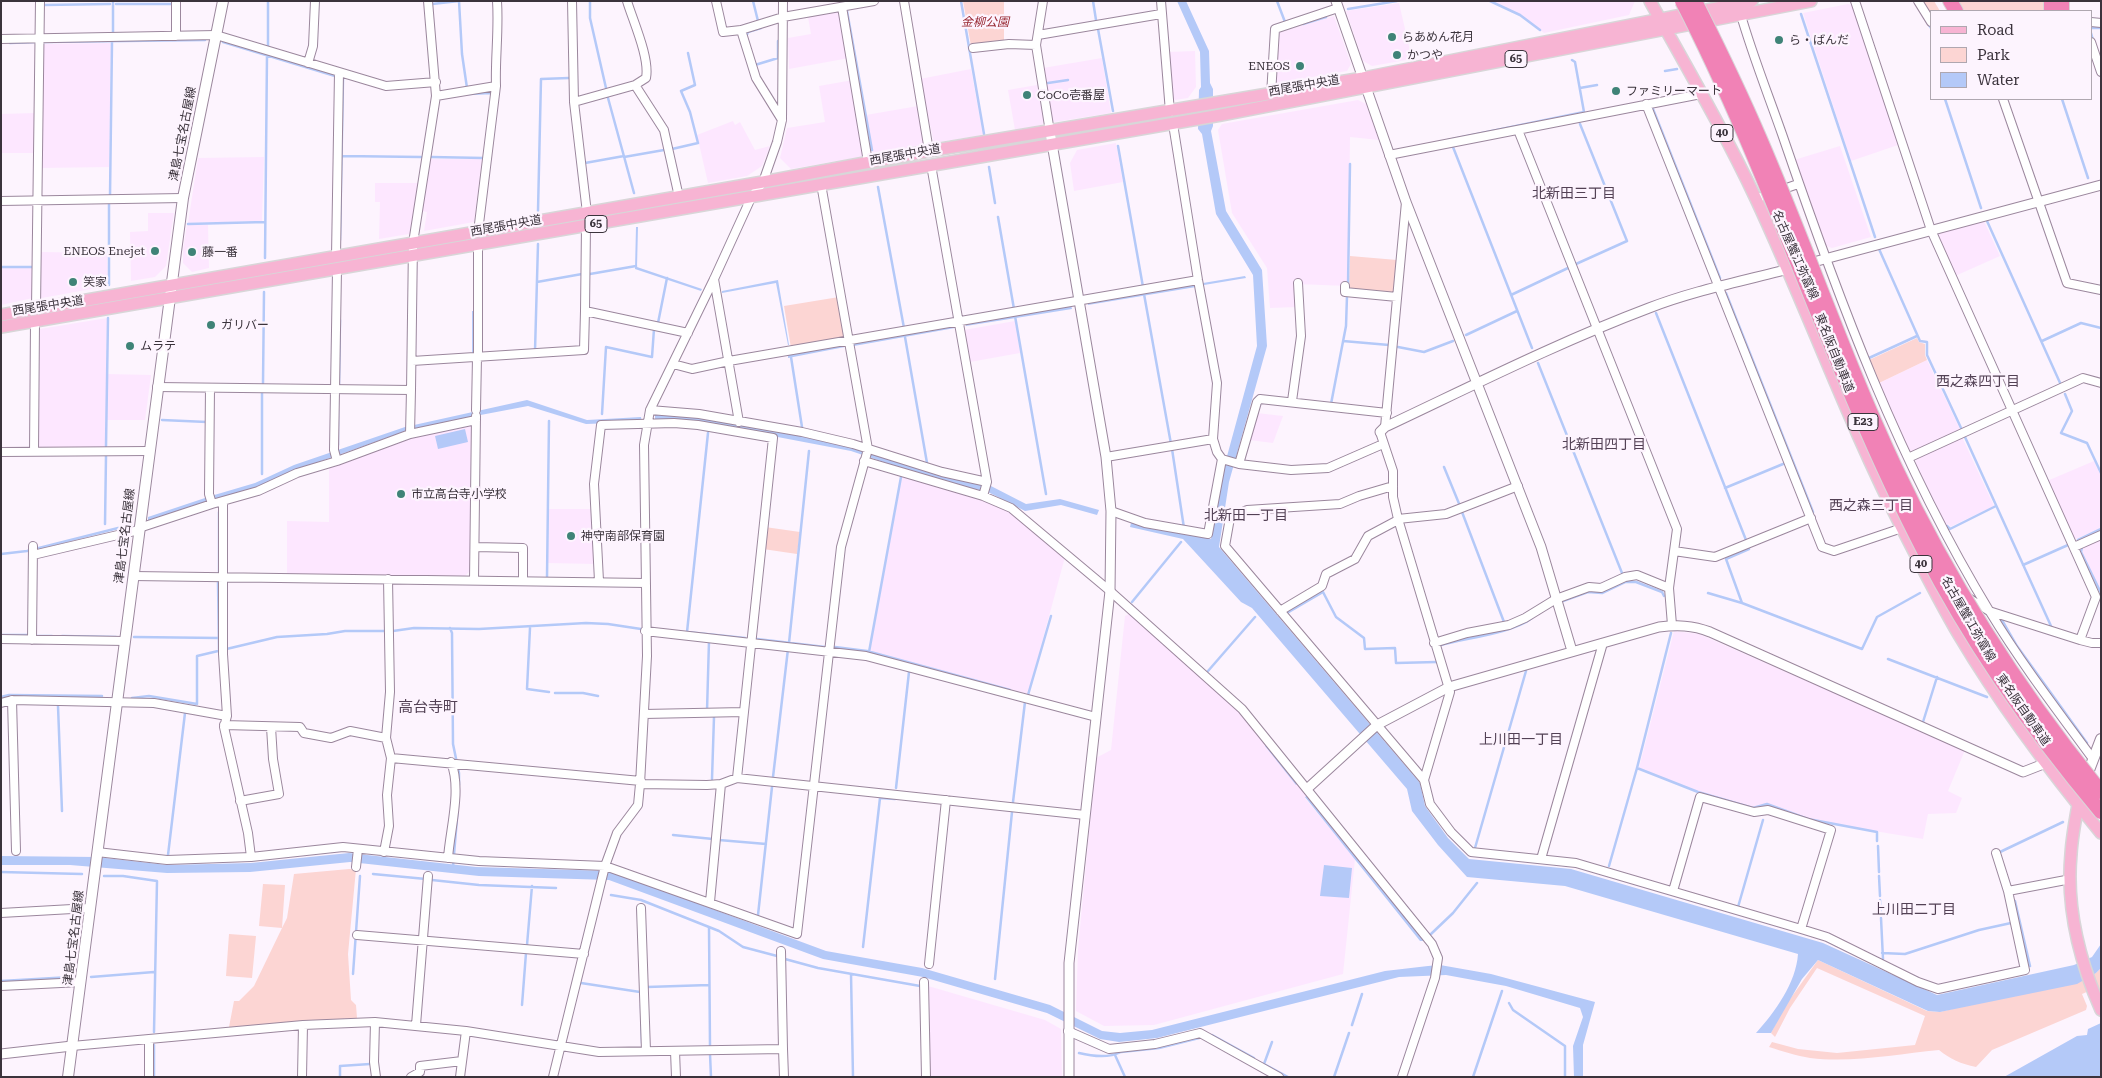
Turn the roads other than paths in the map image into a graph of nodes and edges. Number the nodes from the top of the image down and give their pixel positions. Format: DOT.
graph roads {
  1 [pos="40,1"];
  2 [pos="176,1"];
  3 [pos="223,1"];
  4 [pos="315,1"];
  5 [pos="428,1"];
  6 [pos="497,1"];
  7 [pos="572,1"];
  8 [pos="628,1"];
  9 [pos="716,1"];
  10 [pos="783,1"];
  11 [pos="874,1"];
  12 [pos="904,1"];
  13 [pos="1043,1"];
  14 [pos="1160,1"];
  15 [pos="1650,1"];
  16 [pos="1682,1"];
  17 [pos="1695,1"];
  18 [pos="1702,1"];
  19 [pos="1752,1"];
  20 [pos="1811,1"];
  21 [pos="1855,1"];
  22 [pos="1918,1"];
  23 [pos="1337,5"];
  24 [pos="842,7"];
  25 [pos="1738,7"];
  26 [pos="1161,14"];
  27 [pos="783,17"];
  28 [pos="1930,20"];
  29 [pos="1663,24"];
  30 [pos="741,30"];
  31 [pos="216,35"];
  32 [pos="1038,35"];
  33 [pos="176,36"];
  34 [pos="40,38"];
  35 [pos="1,39"];
  36 [pos="1036,45"];
  37 [pos="2092,45"];
  38 [pos="973,48"];
  39 [pos="308,63"];
  40 [pos="338,72"];
  41 [pos="2101,72"];
  42 [pos="436,82"];
  43 [pos="1365,83"];
  44 [pos="635,85"];
  45 [pos="496,86"];
  46 [pos="1701,94"];
  47 [pos="1271,95"];
  48 [pos="436,96"];
  49 [pos="2003,100"];
  50 [pos="574,102"];
  51 [pos="1646,104"];
  52 [pos="1220,109"];
  53 [pos="1170,112"];
  54 [pos="782,120"];
  55 [pos="1173,124"];
  56 [pos="1518,130"];
  57 [pos="1050,132"];
  58 [pos="1052,146"];
  59 [pos="929,151"];
  60 [pos="1390,155"];
  61 [pos="868,162"];
  62 [pos="931,165"];
  63 [pos="1777,178"];
  64 [pos="763,182"];
  65 [pos="821,184"];
  66 [pos="1798,184"];
  67 [pos="2101,185"];
  68 [pos="679,197"];
  69 [pos="183,198"];
  70 [pos="751,198"];
  71 [pos="1755,198"];
  72 [pos="37,200"];
  73 [pos="1,201"];
  74 [pos="1406,202"];
  75 [pos="2038,202"];
  76 [pos="587,213"];
  77 [pos="586,226"];
  78 [pos="1931,230"];
  79 [pos="478,232"];
  80 [pos="414,243"];
  81 [pos="478,244"];
  82 [pos="336,256"];
  83 [pos="414,256"];
  84 [pos="1825,259"];
  85 [pos="336,270"];
  86 [pos="1786,270"];
  87 [pos="714,279"];
  88 [pos="1198,280"];
  89 [pos="1298,283"];
  90 [pos="171,284"];
  91 [pos="1345,286"];
  92 [pos="1718,287"];
  93 [pos="2101,290"];
  94 [pos="1397,297"];
  95 [pos="169,299"];
  96 [pos="1078,301"];
  97 [pos="36,308"];
  98 [pos="585,311"];
  99 [pos="1,315"];
  100 [pos="959,320"];
  101 [pos="35,322"];
  102 [pos="1,327"];
  103 [pos="1597,328"];
  104 [pos="688,334"];
  105 [pos="848,341"];
  106 [pos="478,357"];
  107 [pos="412,361"];
  108 [pos="729,361"];
  109 [pos="673,364"];
  110 [pos="2101,383"];
  111 [pos="1476,384"];
  112 [pos="157,387"];
  113 [pos="210,388"];
  114 [pos="335,390"];
  115 [pos="411,390"];
  116 [pos="1292,401"];
  117 [pos="650,410"];
  118 [pos="2013,411"];
  119 [pos="1387,413"];
  120 [pos="476,415"];
  121 [pos="739,422"];
  122 [pos="646,424"];
  123 [pos="410,430"];
  124 [pos="1383,430"];
  125 [pos="1212,439"];
  126 [pos="1383,444"];
  127 [pos="149,451"];
  128 [pos="1,452"];
  129 [pos="34,452"];
  130 [pos="866,455"];
  131 [pos="336,457"];
  132 [pos="1106,457"];
  133 [pos="1908,458"];
  134 [pos="1223,459"];
  135 [pos="1238,463"];
  136 [pos="1393,486"];
  137 [pos="1518,486"];
  138 [pos="985,488"];
  139 [pos="210,500"];
  140 [pos="223,501"];
  141 [pos="1111,511"];
  142 [pos="1212,514"];
  143 [pos="1230,518"];
  144 [pos="1811,518"];
  145 [pos="1398,520"];
  146 [pos="1902,528"];
  147 [pos="139,530"];
  148 [pos="2101,535"];
  149 [pos="2074,547"];
  150 [pos="475,548"];
  151 [pos="1674,551"];
  152 [pos="133,576"];
  153 [pos="222,578"];
  154 [pos="388,579"];
  155 [pos="1929,579"];
  156 [pos="474,580"];
  157 [pos="523,580"];
  158 [pos="599,581"];
  159 [pos="646,583"];
  160 [pos="1669,588"];
  161 [pos="1110,591"];
  162 [pos="1556,598"];
  163 [pos="1280,611"];
  164 [pos="1990,611"];
  165 [pos="1672,625"];
  166 [pos="645,632"];
  167 [pos="1,639"];
  168 [pos="32,640"];
  169 [pos="2080,640"];
  170 [pos="124,641"];
  171 [pos="1434,642"];
  172 [pos="2101,642"];
  173 [pos="751,643"];
  174 [pos="1603,643"];
  175 [pos="1572,651"];
  176 [pos="829,652"];
  177 [pos="1449,687"];
  178 [pos="12,700"];
  179 [pos="116,702"];
  180 [pos="1,703"];
  181 [pos="744,712"];
  182 [pos="644,714"];
  183 [pos="227,716"];
  184 [pos="1096,717"];
  185 [pos="224,725"];
  186 [pos="1377,726"];
  187 [pos="271,727"];
  188 [pos="386,738"];
  189 [pos="2101,739"];
  190 [pos="391,758"];
  191 [pos="2093,758"];
  192 [pos="454,762"];
  193 [pos="2046,763"];
  194 [pos="737,778"];
  195 [pos="1424,780"];
  196 [pos="640,783"];
  197 [pos="721,784"];
  198 [pos="814,785"];
  199 [pos="1308,788"];
  200 [pos="2101,792"];
  201 [pos="946,800"];
  202 [pos="240,801"];
  203 [pos="2078,805"];
  204 [pos="2101,812"];
  205 [pos="1085,815"];
  206 [pos="2101,833"];
  207 [pos="358,850"];
  208 [pos="16,851"];
  209 [pos="384,852"];
  210 [pos="97,853"];
  211 [pos="1996,853"];
  212 [pos="251,857"];
  213 [pos="451,859"];
  214 [pos="1541,860"];
  215 [pos="356,865"];
  216 [pos="604,868"];
  217 [pos="428,876"];
  218 [pos="2071,879"];
  219 [pos="2008,891"];
  220 [pos="1672,892"];
  221 [pos="710,902"];
  222 [pos="90,908"];
  223 [pos="641,908"];
  224 [pos="1,913"];
  225 [pos="1801,929"];
  226 [pos="357,935"];
  227 [pos="423,941"];
  228 [pos="781,951"];
  229 [pos="584,954"];
  230 [pos="929,964"];
  231 [pos="80,982"];
  232 [pos="924,982"];
  233 [pos="1,986"];
  234 [pos="2100,1007"];
  235 [pos="375,1022"];
  236 [pos="416,1025"];
  237 [pos="303,1026"];
  238 [pos="1068,1030"];
  239 [pos="466,1031"];
  240 [pos="149,1039"];
  241 [pos="561,1045"];
  242 [pos="72,1046"];
  243 [pos="783,1049"];
  244 [pos="646,1051"];
  245 [pos="675,1051"];
  246 [pos="1,1054"];
  247 [pos="462,1061"];
  248 [pos="68,1077"];
  249 [pos="149,1077"];
  250 [pos="302,1077"];
  251 [pos="376,1077"];
  252 [pos="411,1077"];
  253 [pos="460,1077"];
  254 [pos="553,1077"];
  255 [pos="676,1077"];
  256 [pos="784,1077"];
  257 [pos="926,1077"];
  258 [pos="1070,1077"];
  259 [pos="1279,1077"];
  260 [pos="1402,1077"];
  1 -- 34 [label="street"];
  2 -- 33 [label="street"];
  3 -- 31 [label="main road, 津島七宝名古屋線"];
  4 -- 39 [label="street"];
  5 -- 42 [label="street"];
  6 -- 45 [label="street"];
  7 -- 50 [label="street"];
  8 -- 44 [label="street"];
  9 -- 30 [label="street"];
  10 -- 27 [label="street"];
  11 -- 24 [label="street"];
  12 -- 59 [label="street"];
  13 -- 32 [label="street"];
  14 -- 26 [label="street"];
  15 -- 29 [label="main road, 名古屋蟹江弥富線 / 40"];
  16 -- 204 [label="highway, 東名阪自動車道 / E23, bridge"];
  17 -- 63 [label="highway, 東名阪自動車道 / E23, bridge"];
  18 -- 63 [label="highway, bridge"];
  19 -- 25 [label="main road, 西尾張中央道 / 65"];
  20 -- 25 [label="main road, 西尾張中央道 / 65"];
  21 -- 78 [label="street"];
  22 -- 28 [label="street"];
  23 -- 43 [label="street"];
  23 -- 47 [label="street"];
  24 -- 27 [label="street"];
  24 -- 61 [label="street"];
  25 -- 29 [label="main road, 西尾張中央道 / 65"];
  25 -- 66 [label="street"];
  26 -- 32 [label="street"];
  26 -- 53 [label="street"];
  27 -- 30 [label="street"];
  27 -- 54 [label="street"];
  29 -- 43 [label="main road, 西尾張中央道 / 65"];
  29 -- 46 [label="main road, 名古屋蟹江弥富線 / 40"];
  30 -- 54 [label="street"];
  31 -- 33 [label="street"];
  31 -- 39 [label="street"];
  31 -- 69 [label="main road, 津島七宝名古屋線"];
  32 -- 36 [label="street"];
  33 -- 34 [label="street"];
  34 -- 35 [label="street"];
  34 -- 72 [label="street"];
  36 -- 38 [label="street"];
  36 -- 57 [label="street"];
  37 -- 41 [label="street"];
  39 -- 40 [label="street"];
  40 -- 42 [label="street"];
  40 -- 82 [label="street"];
  42 -- 48 [label="street"];
  43 -- 47 [label="main road, 西尾張中央道 / 65"];
  43 -- 52 [label="main road, 西尾張中央道 / 65"];
  43 -- 60 [label="street"];
  44 -- 50 [label="street"];
  44 -- 68 [label="street"];
  45 -- 48 [label="street"];
  45 -- 79 [label="street"];
  46 -- 51 [label="street"];
  46 -- 71 [label="main road, 名古屋蟹江弥富線 / 40"];
  47 -- 52 [label="main road, 西尾張中央道 / 65"];
  48 -- 80 [label="street"];
  49 -- 75 [label="street"];
  50 -- 76 [label="street"];
  51 -- 56 [label="street"];
  51 -- 92 [label="street"];
  52 -- 53 [label="main road, 西尾張中央道 / 65"];
  52 -- 55 [label="main road, 西尾張中央道 / 65"];
  53 -- 57 [label="main road, 西尾張中央道 / 65"];
  54 -- 64 [label="street"];
  55 -- 58 [label="main road, 西尾張中央道 / 65"];
  55 -- 88 [label="street"];
  56 -- 60 [label="street"];
  56 -- 103 [label="street"];
  57 -- 58 [label="street"];
  57 -- 59 [label="main road, 西尾張中央道 / 65"];
  58 -- 62 [label="main road, 西尾張中央道 / 65"];
  58 -- 96 [label="street"];
  59 -- 61 [label="main road, 西尾張中央道 / 65"];
  60 -- 74 [label="street"];
  61 -- 64 [label="main road, 西尾張中央道 / 65"];
  62 -- 65 [label="main road, 西尾張中央道 / 65"];
  62 -- 100 [label="street"];
  63 -- 200 [label="highway, 東名阪自動車道 / E23, bridge"];
  64 -- 68 [label="main road, 西尾張中央道 / 65"];
  64 -- 70 [label="street"];
  65 -- 70 [label="main road, 西尾張中央道 / 65"];
  65 -- 105 [label="street"];
  66 -- 71 [label="street"];
  66 -- 84 [label="street"];
  67 -- 75 [label="street"];
  68 -- 76 [label="main road, 西尾張中央道 / 65"];
  69 -- 72 [label="street"];
  69 -- 90 [label="main road, 津島七宝名古屋線"];
  70 -- 77 [label="main road, 西尾張中央道 / 65"];
  70 -- 87 [label="street"];
  71 -- 86 [label="main road, 名古屋蟹江弥富線 / 40"];
  72 -- 73 [label="street"];
  72 -- 97 [label="street"];
  74 -- 94 [label="street"];
  74 -- 111 [label="street"];
  75 -- 78 [label="street"];
  75 -- 93 [label="street"];
  76 -- 79 [label="main road, 西尾張中央道 / 65"];
  77 -- 81 [label="main road, 西尾張中央道 / 65"];
  77 -- 98 [label="street"];
  78 -- 84 [label="street"];
  78 -- 118 [label="street"];
  79 -- 80 [label="main road, 西尾張中央道 / 65"];
  80 -- 82 [label="main road, 西尾張中央道 / 65"];
  80 -- 83 [label="street"];
  81 -- 83 [label="main road, 西尾張中央道 / 65"];
  81 -- 106 [label="street"];
  82 -- 90 [label="main road, 西尾張中央道 / 65"];
  83 -- 85 [label="main road, 西尾張中央道 / 65"];
  83 -- 107 [label="street"];
  84 -- 86 [label="street"];
  84 -- 133 [label="street"];
  85 -- 95 [label="main road, 西尾張中央道 / 65"];
  85 -- 114 [label="street"];
  86 -- 92 [label="street"];
  86 -- 146 [label="main road, 名古屋蟹江弥富線 / 40"];
  87 -- 104 [label="street"];
  87 -- 108 [label="street"];
  88 -- 96 [label="street"];
  88 -- 125 [label="street"];
  89 -- 116 [label="street"];
  90 -- 95 [label="main road, 津島七宝名古屋線"];
  90 -- 97 [label="main road, 西尾張中央道 / 65"];
  91 -- 94 [label="street"];
  92 -- 103 [label="street"];
  92 -- 144 [label="street"];
  94 -- 119 [label="street"];
  95 -- 101 [label="main road, 西尾張中央道 / 65"];
  95 -- 112 [label="main road, 津島七宝名古屋線"];
  96 -- 100 [label="street"];
  96 -- 132 [label="street"];
  97 -- 99 [label="main road, 西尾張中央道 / 65"];
  98 -- 104 [label="street"];
  98 -- 106 [label="street"];
  100 -- 105 [label="street"];
  100 -- 138 [label="street"];
  101 -- 102 [label="main road, 西尾張中央道 / 65"];
  101 -- 129 [label="street"];
  103 -- 111 [label="street"];
  103 -- 151 [label="street"];
  104 -- 109 [label="street"];
  105 -- 108 [label="street"];
  105 -- 130 [label="street"];
  106 -- 107 [label="street"];
  106 -- 120 [label="street"];
  107 -- 115 [label="street"];
  108 -- 109 [label="street"];
  108 -- 121 [label="street"];
  109 -- 117 [label="street"];
  110 -- 118 [label="street"];
  111 -- 124 [label="street"];
  111 -- 137 [label="street"];
  112 -- 113 [label="street"];
  112 -- 127 [label="main road, 津島七宝名古屋線"];
  113 -- 114 [label="street"];
  113 -- 139 [label="street"];
  114 -- 115 [label="street"];
  114 -- 131 [label="street"];
  115 -- 123 [label="street"];
  116 -- 119 [label="street"];
  116 -- 135 [label="street"];
  117 -- 121 [label="street"];
  117 -- 122 [label="street"];
  118 -- 133 [label="street"];
  118 -- 149 [label="street"];
  119 -- 124 [label="street"];
  120 -- 123 [label="street"];
  120 -- 150 [label="street"];
  121 -- 130 [label="street"];
  122 -- 158 [label="street"];
  122 -- 159 [label="street"];
  122 -- 173 [label="street"];
  123 -- 131 [label="street"];
  124 -- 126 [label="street"];
  125 -- 132 [label="street"];
  125 -- 134 [label="street"];
  126 -- 135 [label="street"];
  126 -- 136 [label="street"];
  127 -- 129 [label="street"];
  127 -- 147 [label="main road, 津島七宝名古屋線"];
  128 -- 129 [label="street"];
  130 -- 138 [label="street"];
  130 -- 138 [label="street"];
  130 -- 176 [label="street"];
  131 -- 140 [label="street"];
  132 -- 141 [label="street"];
  133 -- 164 [label="street"];
  134 -- 135 [label="street"];
  134 -- 142 [label="street"];
  136 -- 143 [label="street"];
  136 -- 145 [label="street"];
  137 -- 145 [label="street"];
  137 -- 162 [label="street"];
  138 -- 161 [label="street"];
  139 -- 140 [label="street"];
  139 -- 147 [label="street"];
  140 -- 153 [label="street"];
  141 -- 142 [label="street"];
  141 -- 161 [label="street"];
  142 -- 143 [label="street"];
  143 -- 163 [label="street"];
  144 -- 146 [label="street"];
  144 -- 151 [label="street"];
  145 -- 163 [label="street"];
  145 -- 171 [label="street"];
  146 -- 155 [label="main road, 名古屋蟹江弥富線 / 40"];
  147 -- 152 [label="main road, 津島七宝名古屋線"];
  147 -- 168 [label="street"];
  148 -- 149 [label="street"];
  149 -- 169 [label="street"];
  150 -- 156 [label="street"];
  150 -- 157 [label="street"];
  151 -- 160 [label="street"];
  152 -- 153 [label="street"];
  152 -- 170 [label="main road, 津島七宝名古屋線"];
  153 -- 154 [label="street"];
  153 -- 183 [label="street"];
  154 -- 156 [label="street"];
  154 -- 188 [label="street"];
  155 -- 164 [label="street"];
  155 -- 193 [label="main road, 名古屋蟹江弥富線 / 40"];
  156 -- 157 [label="street"];
  157 -- 158 [label="street"];
  158 -- 159 [label="street"];
  159 -- 166 [label="street"];
  160 -- 162 [label="street"];
  160 -- 165 [label="street"];
  161 -- 184 [label="street"];
  161 -- 199 [label="street"];
  162 -- 171 [label="street"];
  162 -- 175 [label="street"];
  163 -- 186 [label="street"];
  164 -- 169 [label="street"];
  164 -- 191 [label="street"];
  165 -- 174 [label="street"];
  165 -- 193 [label="street"];
  166 -- 173 [label="street"];
  166 -- 182 [label="street"];
  167 -- 168 [label="street"];
  168 -- 170 [label="street"];
  169 -- 172 [label="street"];
  170 -- 179 [label="main road, 津島七宝名古屋線"];
  171 -- 177 [label="street"];
  173 -- 176 [label="street"];
  173 -- 181 [label="street"];
  174 -- 175 [label="street"];
  174 -- 214 [label="street"];
  175 -- 177 [label="street"];
  176 -- 184 [label="street"];
  176 -- 198 [label="street"];
  177 -- 186 [label="street"];
  177 -- 195 [label="street"];
  178 -- 179 [label="street"];
  178 -- 180 [label="street"];
  178 -- 208 [label="street"];
  179 -- 183 [label="street"];
  179 -- 210 [label="main road, 津島七宝名古屋線"];
  181 -- 182 [label="street"];
  181 -- 194 [label="street"];
  182 -- 196 [label="street"];
  183 -- 185 [label="street"];
  184 -- 205 [label="street"];
  185 -- 187 [label="street"];
  185 -- 202 [label="street"];
  186 -- 195 [label="street"];
  186 -- 199 [label="street"];
  187 -- 188 [label="street"];
  187 -- 202 [label="street"];
  188 -- 190 [label="street"];
  189 -- 191 [label="main road"];
  190 -- 192 [label="street"];
  190 -- 209 [label="street"];
  191 -- 203 [label="main road"];
  192 -- 196 [label="street"];
  192 -- 213 [label="street"];
  193 -- 203 [label="main road, 名古屋蟹江弥富線 / 40"];
  194 -- 197 [label="street"];
  194 -- 198 [label="street"];
  195 -- 214 [label="street"];
  196 -- 197 [label="street"];
  196 -- 216 [label="street"];
  197 -- 221 [label="street"];
  198 -- 201 [label="street"];
  198 -- 221 [label="street"];
  199 -- 260 [label="street"];
  201 -- 205 [label="street"];
  201 -- 230 [label="street"];
  202 -- 212 [label="street"];
  203 -- 206 [label="main road, 名古屋蟹江弥富線 / 40"];
  203 -- 218 [label="main road"];
  205 -- 238 [label="street"];
  207 -- 209 [label="street"];
  207 -- 212 [label="street"];
  207 -- 215 [label="street"];
  209 -- 213 [label="street"];
  210 -- 212 [label="street"];
  210 -- 222 [label="main road, 津島七宝名古屋線"];
  211 -- 219 [label="street"];
  213 -- 216 [label="street"];
  214 -- 220 [label="street"];
  216 -- 221 [label="street"];
  216 -- 229 [label="street"];
  217 -- 227 [label="street"];
  218 -- 219 [label="street"];
  218 -- 234 [label="main road"];
  219 -- 225 [label="street"];
  220 -- 225 [label="street"];
  220 -- 225 [label="street"];
  222 -- 224 [label="street"];
  222 -- 231 [label="main road, 津島七宝名古屋線"];
  223 -- 244 [label="street"];
  226 -- 227 [label="street"];
  227 -- 229 [label="street"];
  227 -- 236 [label="street"];
  228 -- 243 [label="street"];
  229 -- 241 [label="street"];
  231 -- 233 [label="street"];
  231 -- 242 [label="main road, 津島七宝名古屋線"];
  232 -- 257 [label="street"];
  235 -- 236 [label="street"];
  235 -- 237 [label="street"];
  235 -- 251 [label="street"];
  236 -- 239 [label="street"];
  237 -- 240 [label="street"];
  237 -- 250 [label="street"];
  238 -- 258 [label="street"];
  238 -- 259 [label="street"];
  239 -- 241 [label="street"];
  239 -- 247 [label="street"];
  240 -- 242 [label="street"];
  240 -- 249 [label="street"];
  241 -- 244 [label="street"];
  241 -- 254 [label="street"];
  242 -- 246 [label="street"];
  242 -- 248 [label="main road, 津島七宝名古屋線"];
  243 -- 245 [label="street"];
  243 -- 256 [label="street"];
  244 -- 245 [label="street"];
  245 -- 255 [label="street"];
  247 -- 252 [label="street"];
  247 -- 253 [label="street"];
}
